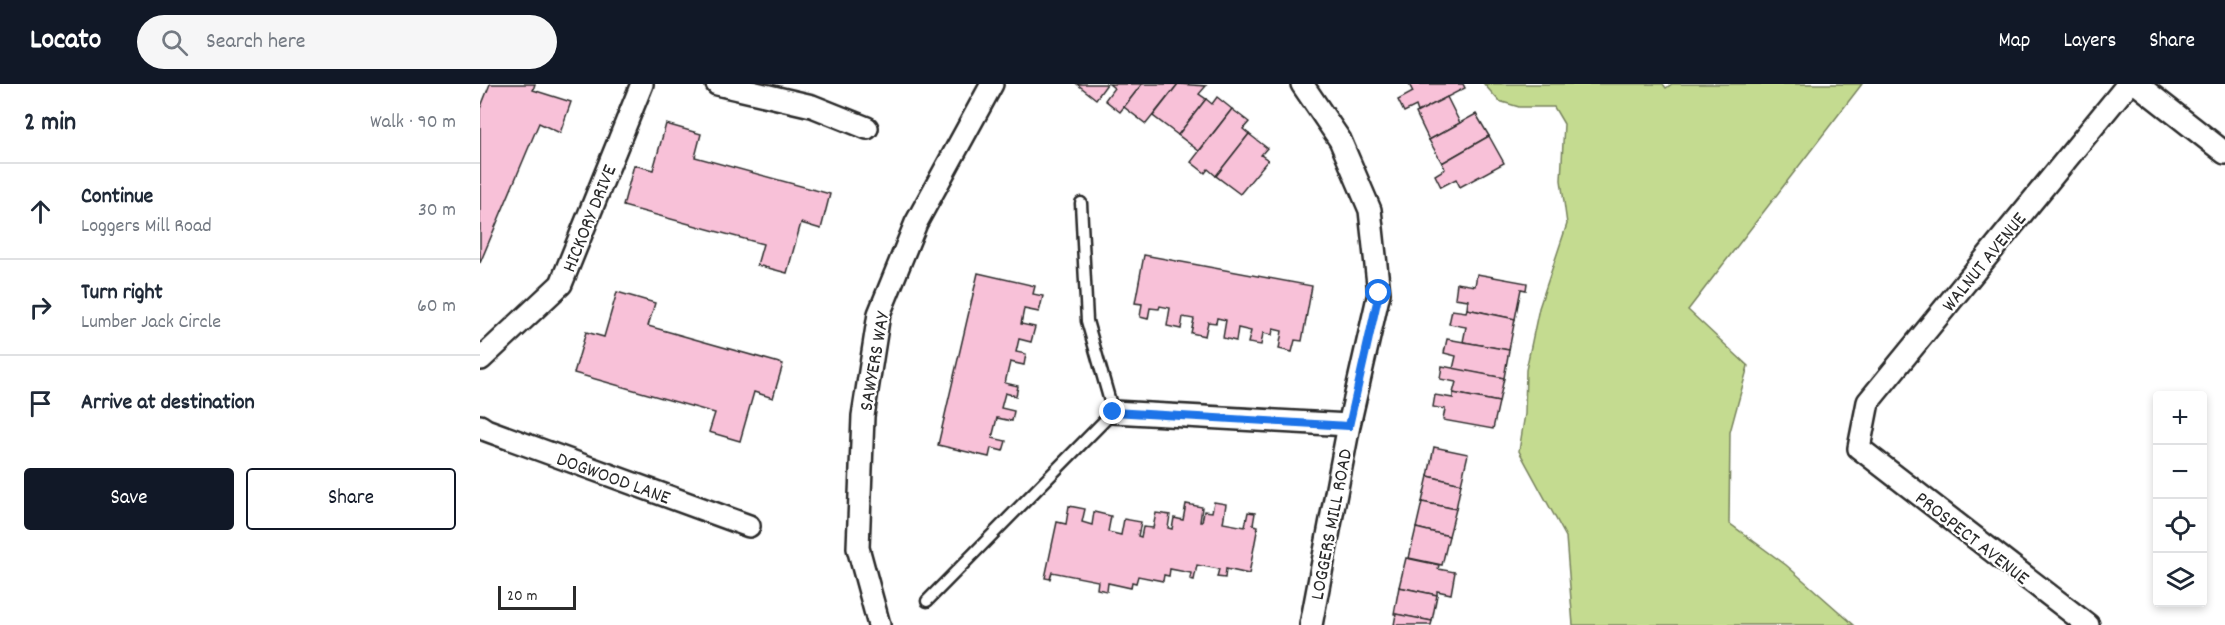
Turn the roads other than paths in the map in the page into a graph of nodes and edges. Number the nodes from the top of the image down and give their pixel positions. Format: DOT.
graph roads {
  1 [pos="642,84"];
  2 [pos="717,84"];
  3 [pos="992,84"];
  4 [pos="1302,84"];
  5 [pos="2128,84"];
  6 [pos="2137,84"];
  7 [pos="867,128"];
  8 [pos="2225,153"];
  9 [pos="1081,202"];
  10 [pos="481,358"];
  11 [pos="1113,412"];
  12 [pos="480,426"];
  13 [pos="1349,426"];
  14 [pos="1859,448"];
  15 [pos="749,526"];
  16 [pos="927,601"];
  17 [pos="879,625"];
  18 [pos="1311,625"];
  19 [pos="2088,625"];
  1 -- 10 [label="street, HICKORY DRIVE"];
  2 -- 7 [label="street"];
  3 -- 17 [label="street, SAWYERS WAY"];
  4 -- 13 [label="street, LOGGERS MILL ROAD"];
  5 -- 14 [label="street, WALNUT AVENUE"];
  6 -- 8 [label="street"];
  9 -- 11 [label="lane"];
  11 -- 13 [label="street"];
  11 -- 16 [label="lane"];
  12 -- 15 [label="street, DOGWOOD LANE"];
  13 -- 18 [label="street, LOGGERS MILL ROAD"];
  14 -- 19 [label="street, PROSPECT AVENUE"];
}
